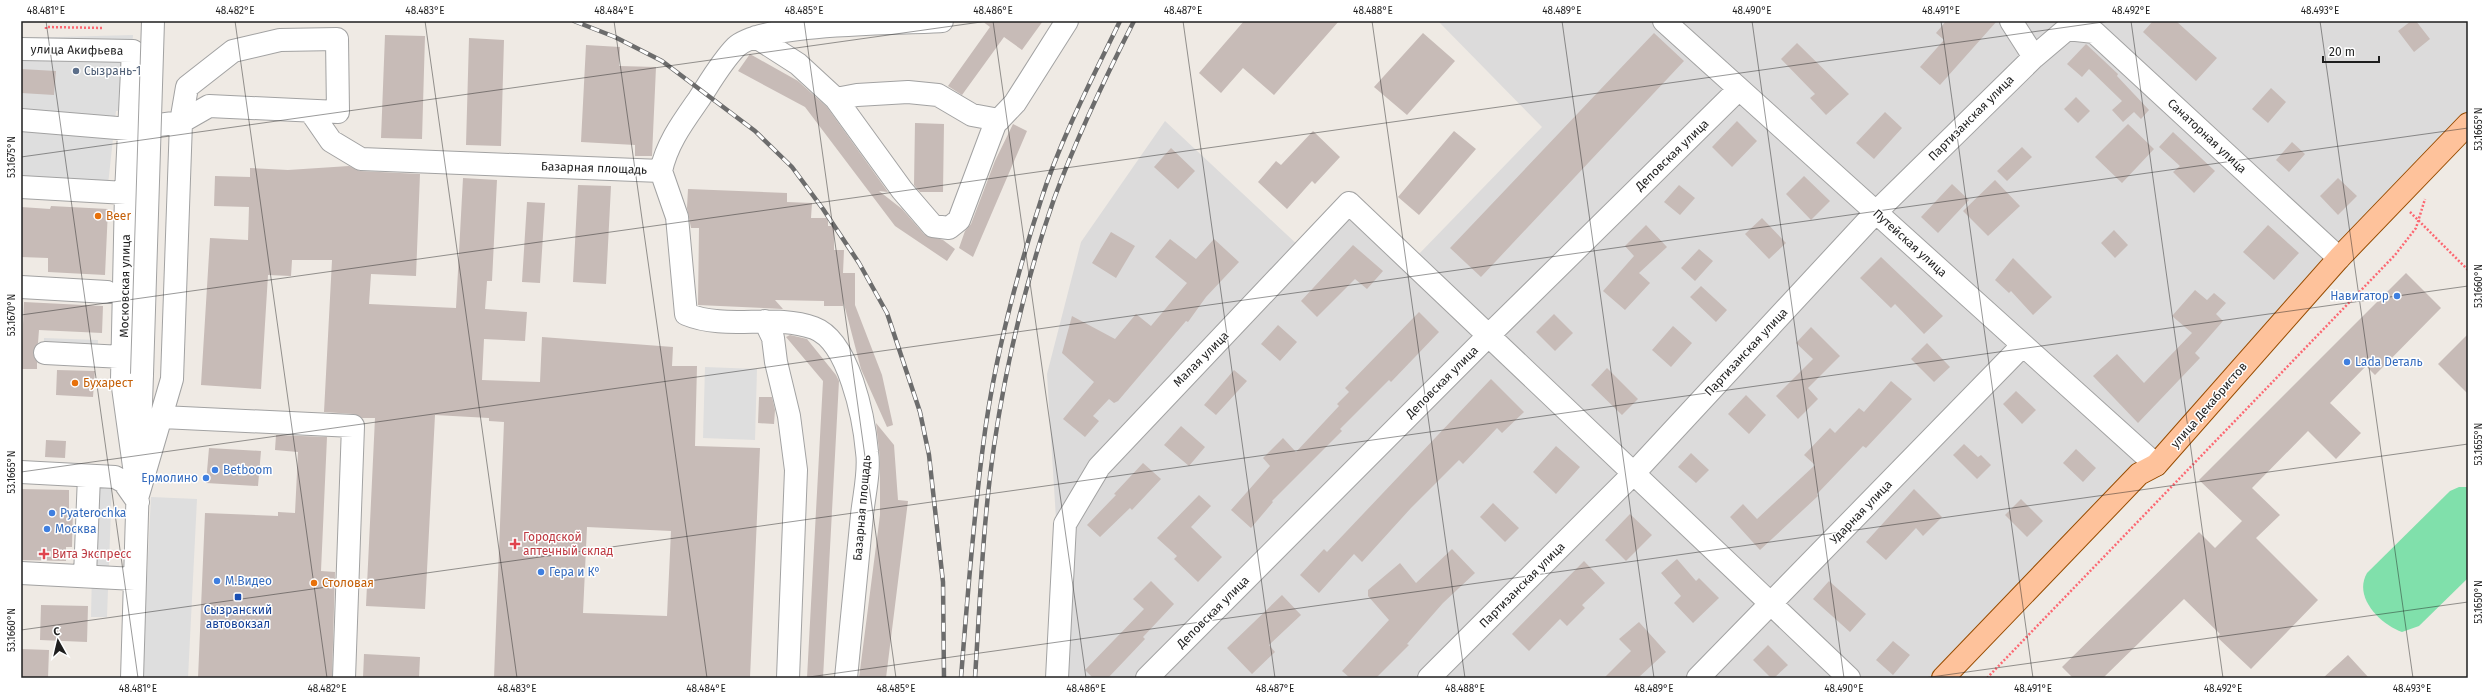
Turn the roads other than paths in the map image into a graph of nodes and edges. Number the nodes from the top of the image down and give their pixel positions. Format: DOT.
graph roads {
  1 [pos="153,21"];
  2 [pos="942,21"];
  3 [pos="1067,21"];
  4 [pos="1664,21"];
  5 [pos="2011,21"];
  6 [pos="898,22"];
  7 [pos="2067,29"];
  8 [pos="748,35"];
  9 [pos="21,49"];
  10 [pos="133,51"];
  11 [pos="2034,57"];
  12 [pos="1739,89"];
  13 [pos="836,99"];
  14 [pos="311,112"];
  15 [pos="21,120"];
  16 [pos="1000,120"];
  17 [pos="181,122"];
  18 [pos="2468,124"];
  19 [pos="129,129"];
  20 [pos="661,170"];
  21 [pos="21,187"];
  22 [pos="126,193"];
  23 [pos="1876,212"];
  24 [pos="2339,258"];
  25 [pos="21,287"];
  26 [pos="107,292"];
  27 [pos="766,321"];
  28 [pos="1488,336"];
  29 [pos="2023,345"];
  30 [pos="44,353"];
  31 [pos="123,357"];
  32 [pos="162,417"];
  33 [pos="2156,465"];
  34 [pos="21,472"];
  35 [pos="1633,474"];
  36 [pos="89,476"];
  37 [pos="138,498"];
  38 [pos="21,573"];
  39 [pos="85,576"];
  40 [pos="135,579"];
  41 [pos="1772,605"];
  42 [pos="132,678"];
  43 [pos="344,678"];
  44 [pos="788,678"];
  45 [pos="846,678"];
  46 [pos="1057,678"];
  47 [pos="1147,678"];
  48 [pos="1429,678"];
  49 [pos="1698,678"];
  50 [pos="1849,678"];
  51 [pos="1943,678"];
  1 -- 37 [label="street, Московская улица, bridge"];
  2 -- 6 [label="street"];
  3 -- 16 [label="street"];
  4 -- 12 [label="street, Путейская улица"];
  5 -- 11 [label="street"];
  6 -- 8 [label="street"];
  7 -- 11 [label="street, Партизанская улица"];
  7 -- 24 [label="street, Санаторная улица"];
  8 -- 13 [label="street"];
  8 -- 20 [label="street"];
  9 -- 10 [label="street, улица Акифьева"];
  10 -- 19 [label="street, Московская улица"];
  11 -- 23 [label="street, Партизанская улица"];
  12 -- 23 [label="street, Путейская улица"];
  12 -- 28 [label="street, Деповская улица"];
  13 -- 16 [label="street"];
  13 -- 16 [label="street"];
  14 -- 17 [label="street"];
  14 -- 17 [label="street, Московская улица"];
  14 -- 20 [label="street, Базарная площадь"];
  15 -- 19 [label="street"];
  17 -- 19 [label="street"];
  17 -- 32 [label="street, Московская улица"];
  18 -- 24 [label="main road, улица Декабристов"];
  19 -- 22 [label="street, Московская улица"];
  20 -- 27 [label="street, Базарная площадь"];
  21 -- 22 [label="street"];
  22 -- 31 [label="street, Московская улица"];
  23 -- 29 [label="street, Путейская улица"];
  23 -- 35 [label="street, Партизанская улица"];
  24 -- 33 [label="main road, улица Декабристов"];
  25 -- 26 [label="street"];
  27 -- 44 [label="street"];
  27 -- 45 [label="street, Базарная площадь"];
  28 -- 35 [label="street"];
  28 -- 46 [label="street, Малая улица"];
  28 -- 47 [label="street, Деповская улица"];
  29 -- 33 [label="street, Путейская улица"];
  29 -- 41 [label="street, Ударная улица"];
  30 -- 31 [label="street"];
  31 -- 37 [label="street, Московская улица"];
  32 -- 37 [label="street, Московская улица"];
  32 -- 43 [label="street"];
  33 -- 51 [label="main road, улица Декабристов"];
  34 -- 36 [label="street"];
  35 -- 41 [label="street"];
  35 -- 48 [label="street, Партизанская улица"];
  36 -- 37 [label="street"];
  36 -- 39 [label="street"];
  37 -- 40 [label="street, Московская улица"];
  38 -- 39 [label="street"];
  39 -- 40 [label="street"];
  40 -- 42 [label="street, Московская улица"];
  41 -- 49 [label="street, Ударная улица"];
  41 -- 50 [label="street"];
}
